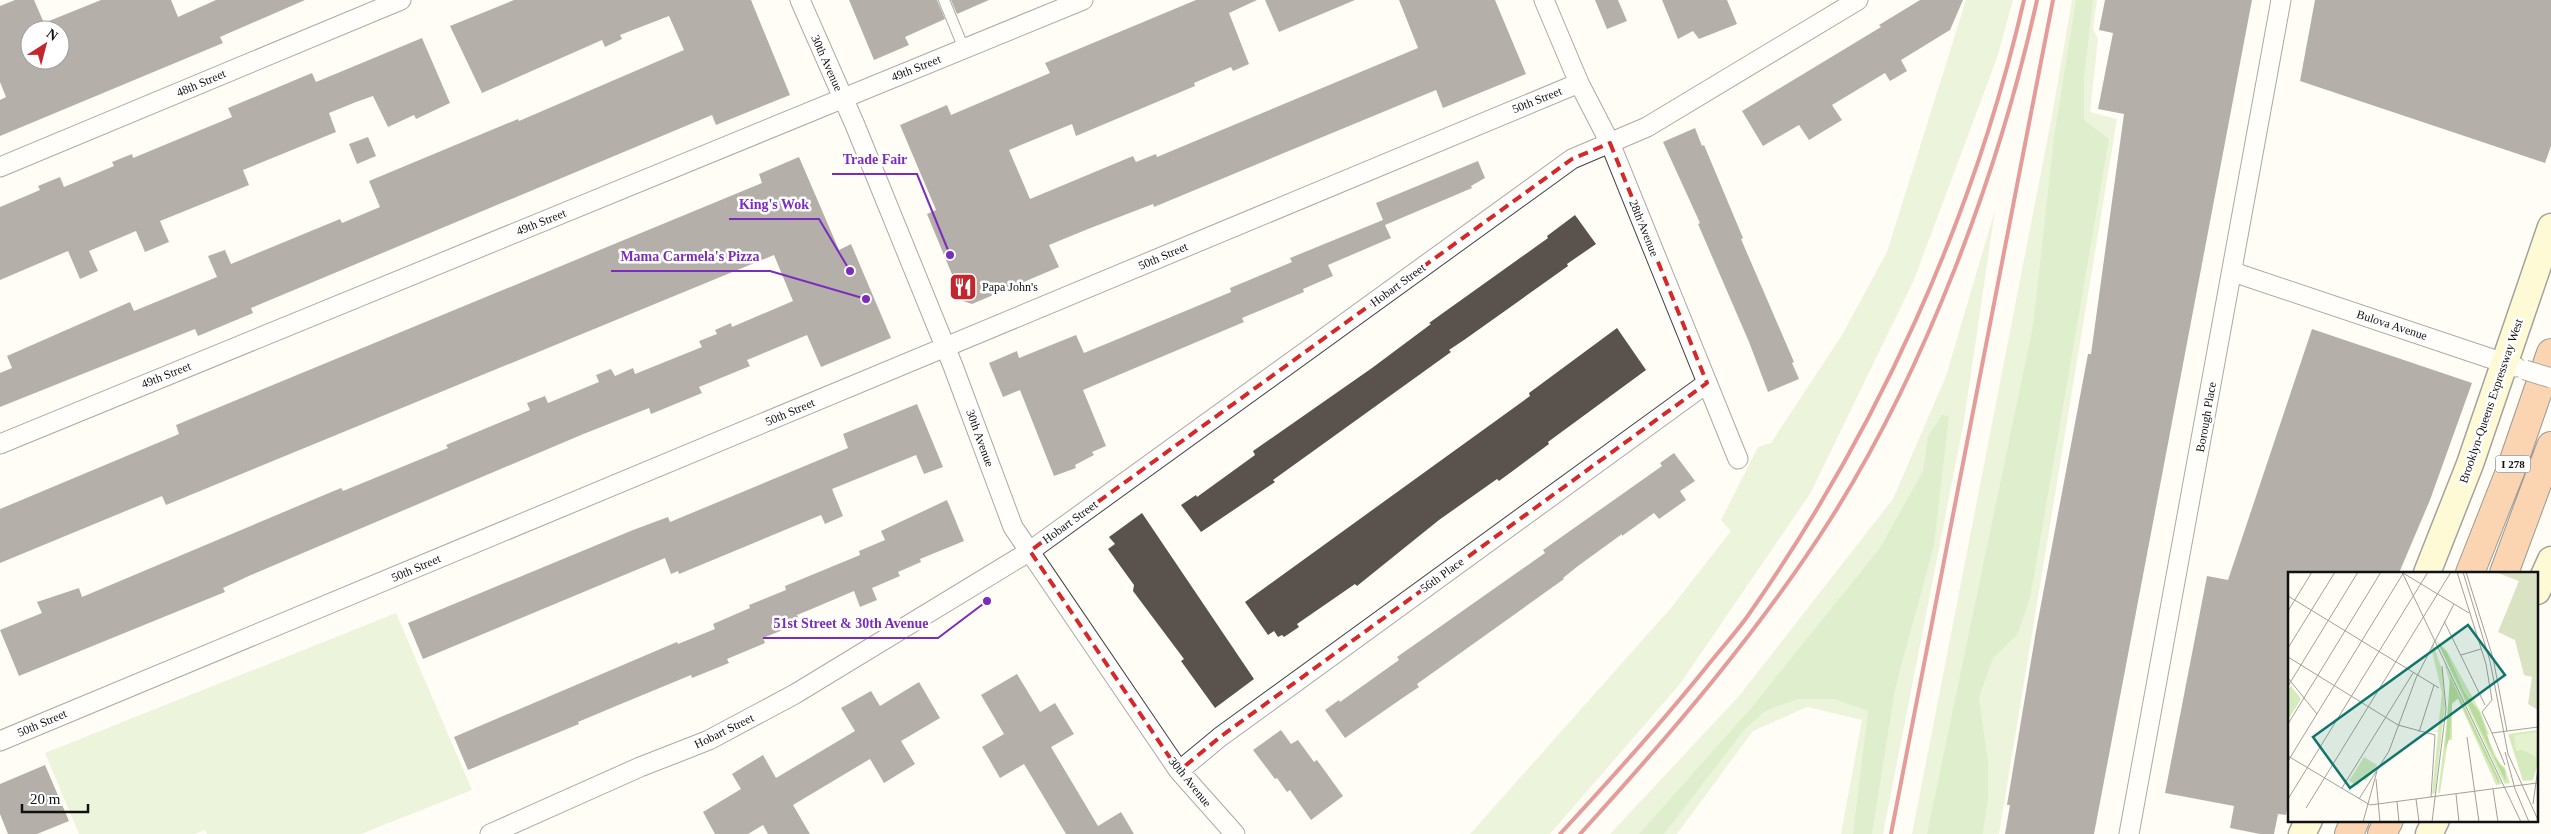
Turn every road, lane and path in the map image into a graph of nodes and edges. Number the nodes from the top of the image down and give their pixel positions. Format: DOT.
graph roads {
  1 [pos="401,0"];
  2 [pos="800,0"];
  3 [pos="944,0"];
  4 [pos="1082,0"];
  5 [pos="1544,0"];
  6 [pos="1858,0"];
  7 [pos="2281,0"];
  8 [pos="964,48"];
  9 [pos="1579,83"];
  10 [pos="842,98"];
  11 [pos="1610,143"];
  12 [pos="0,167"];
  13 [pos="2551,227"];
  14 [pos="2233,272"];
  15 [pos="945,347"];
  16 [pos="2551,353"];
  17 [pos="2515,366"];
  18 [pos="2551,378"];
  19 [pos="1708,383"];
  20 [pos="0,444"];
  21 [pos="2551,446"];
  22 [pos="1738,459"];
  23 [pos="1030,551"];
  24 [pos="2551,560"];
  25 [pos="2427,572"];
  26 [pos="2470,572"];
  27 [pos="2504,572"];
  28 [pos="2538,589"];
  29 [pos="0,741"];
  30 [pos="1179,771"];
  31 [pos="2308,822"];
  32 [pos="2354,822"];
  33 [pos="2388,822"];
  34 [pos="2435,822"];
  35 [pos="490,834"];
  36 [pos="1235,834"];
  37 [pos="2129,834"];
  38 [pos="2302,834"];
  39 [pos="2349,834"];
  40 [pos="2382,834"];
  41 [pos="2429,834"];
  1 -- 12 [label="street, 48th Street"];
  2 -- 10 [label="street, 30th Avenue"];
  3 -- 8 [label="lane"];
  4 -- 8 [label="street, 49th Street"];
  5 -- 9 [label="street, 28th Avenue"];
  6 -- 11 [label="street"];
  7 -- 14 [label="street, Borough Place"];
  8 -- 10 [label="street, 49th Street"];
  9 -- 11 [label="street, 28th Avenue"];
  9 -- 15 [label="street, 50th Street"];
  10 -- 15 [label="street, 30th Avenue"];
  10 -- 20 [label="street, 49th Street"];
  11 -- 19 [label="street, 28th Avenue"];
  11 -- 23 [label="street, Hobart Street"];
  13 -- 17 [label="street, Brooklyn-Queens Expressway West"];
  14 -- 17 [label="street, Bulova Avenue"];
  14 -- 37 [label="street, Borough Place"];
  15 -- 23 [label="street, 30th Avenue"];
  15 -- 29 [label="street, 50th Street"];
  16 -- 26 [label="highway, I 278"];
  17 -- 18 [label="street, Bulova Avenue, bridge"];
  17 -- 25 [label="street, Brooklyn-Queens Expressway West"];
  19 -- 22 [label="street, 28th Avenue"];
  19 -- 30 [label="street, 56th Place"];
  21 -- 27 [label="highway, I 278"];
  23 -- 30 [label="street, 30th Avenue"];
  23 -- 35 [label="street, Hobart Street"];
  24 -- 28 [label="street"];
  30 -- 36 [label="street, 30th Avenue"];
  31 -- 38 [label="street"];
  32 -- 39 [label="highway"];
  33 -- 40 [label="highway"];
  34 -- 41 [label="street"];
}
